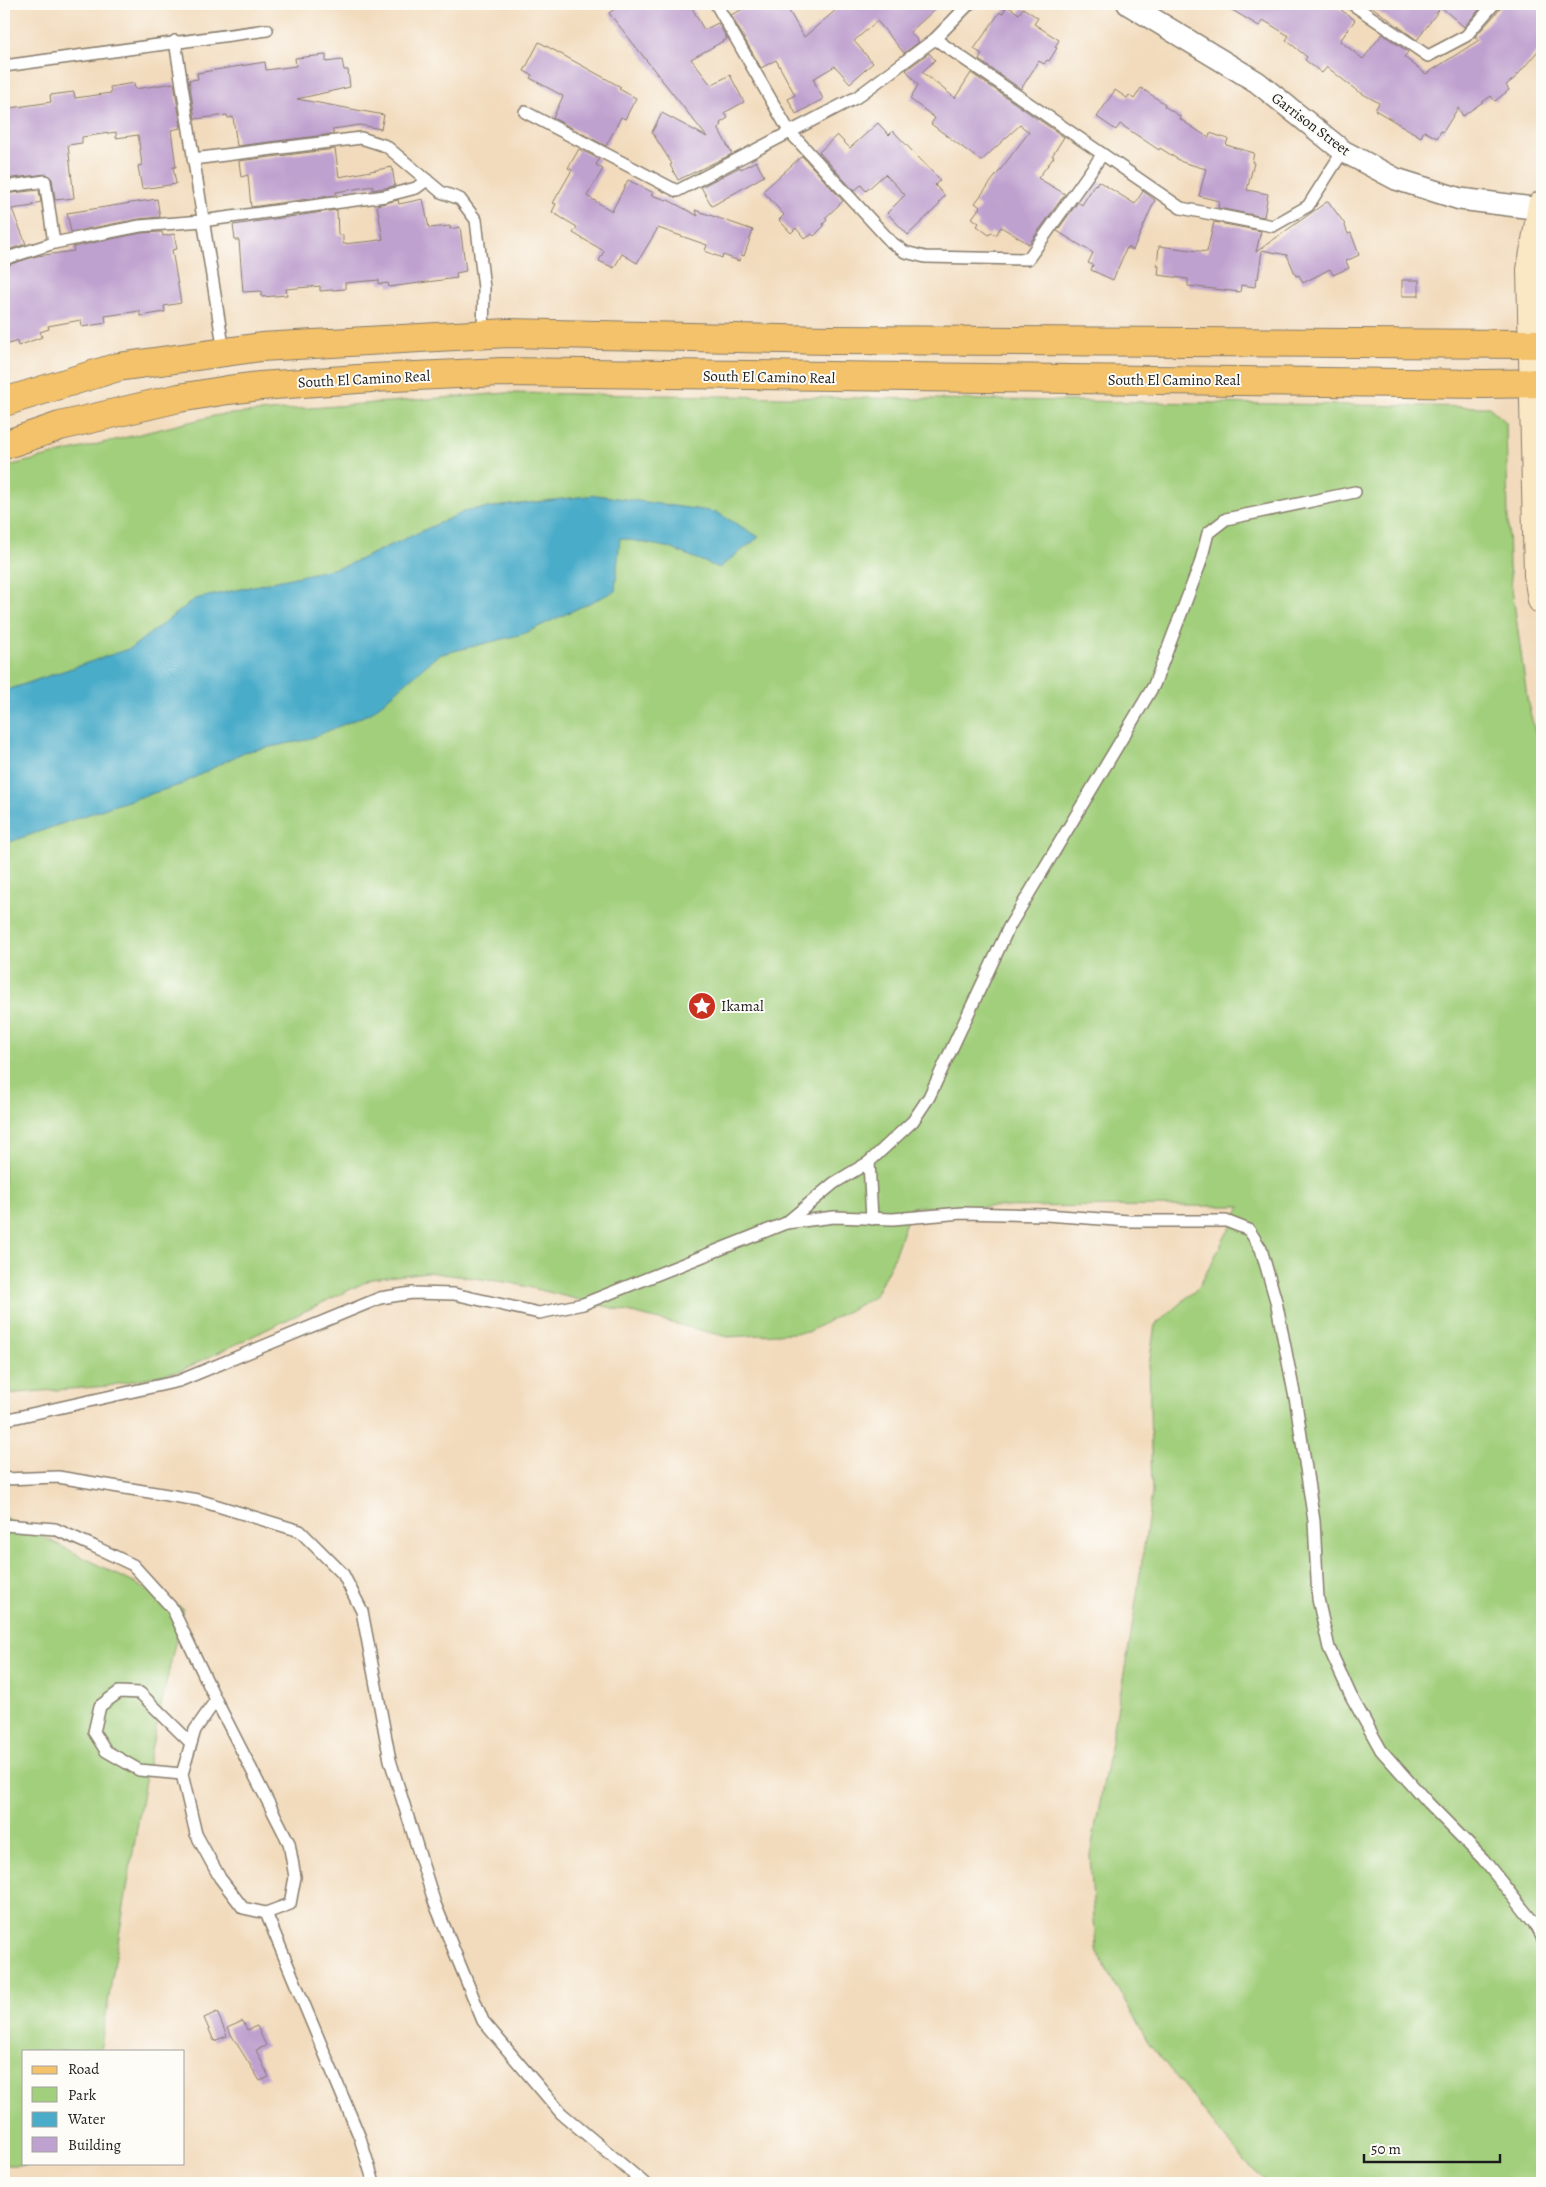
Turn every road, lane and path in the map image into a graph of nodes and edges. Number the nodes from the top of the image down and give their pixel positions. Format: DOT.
graph roads {
  1 [pos="716,4"];
  2 [pos="969,4"];
  3 [pos="1352,4"];
  4 [pos="1494,4"];
  5 [pos="1132,5"];
  6 [pos="267,30"];
  7 [pos="935,39"];
  8 [pos="174,41"];
  9 [pos="4,66"];
  10 [pos="525,112"];
  11 [pos="789,131"];
  12 [pos="1343,151"];
  13 [pos="1102,155"];
  14 [pos="193,159"];
  15 [pos="427,180"];
  16 [pos="4,187"];
  17 [pos="1541,207"];
  18 [pos="202,221"];
  19 [pos="54,243"];
  20 [pos="4,259"];
  21 [pos="483,335"];
  22 [pos="1537,344"];
  23 [pos="224,352"];
  24 [pos="1538,383"];
  25 [pos="179,398"];
  26 [pos="4,402"];
  27 [pos="4,445"];
  28 [pos="1355,492"];
  29 [pos="1542,600"];
  30 [pos="869,1162"];
  31 [pos="872,1218"];
  32 [pos="786,1223"];
  33 [pos="4,1420"];
  34 [pos="4,1479"];
  35 [pos="4,1525"];
  36 [pos="216,1700"];
  37 [pos="191,1743"];
  38 [pos="182,1774"];
  39 [pos="266,1913"];
  40 [pos="1542,1939"];
  41 [pos="374,2183"];
  42 [pos="644,2183"];
  1 -- 11 [label="lane"];
  2 -- 7 [label="lane"];
  3 -- 4 [label="lane"];
  5 -- 12 [label="street, Garrison Street"];
  6 -- 8 [label="lane"];
  7 -- 11 [label="lane"];
  7 -- 13 [label="lane"];
  8 -- 9 [label="lane"];
  8 -- 14 [label="lane"];
  10 -- 11 [label="lane"];
  11 -- 13 [label="lane"];
  12 -- 13 [label="lane"];
  12 -- 17 [label="street, Garrison Street"];
  14 -- 15 [label="lane"];
  14 -- 18 [label="lane"];
  15 -- 18 [label="lane"];
  15 -- 21 [label="lane"];
  16 -- 19 [label="lane"];
  17 -- 22 [label="main road"];
  18 -- 19 [label="lane"];
  18 -- 23 [label="lane"];
  19 -- 20 [label="lane"];
  21 -- 22 [label="main road"];
  21 -- 23 [label="main road"];
  22 -- 24 [label="main road"];
  23 -- 25 [label="main road"];
  23 -- 26 [label="main road"];
  24 -- 25 [label="main road, South El Camino Real"];
  24 -- 29 [label="main road"];
  25 -- 27 [label="main road, South El Camino Real"];
  28 -- 30 [label="lane"];
  30 -- 31 [label="lane"];
  30 -- 32 [label="lane"];
  31 -- 32 [label="lane"];
  31 -- 40 [label="lane"];
  32 -- 33 [label="lane"];
  34 -- 42 [label="lane"];
  35 -- 36 [label="lane"];
  36 -- 37 [label="lane"];
  36 -- 39 [label="lane"];
  37 -- 38 [label="lane"];
  37 -- 38 [label="lane"];
  38 -- 39 [label="lane"];
  39 -- 41 [label="lane"];
}
